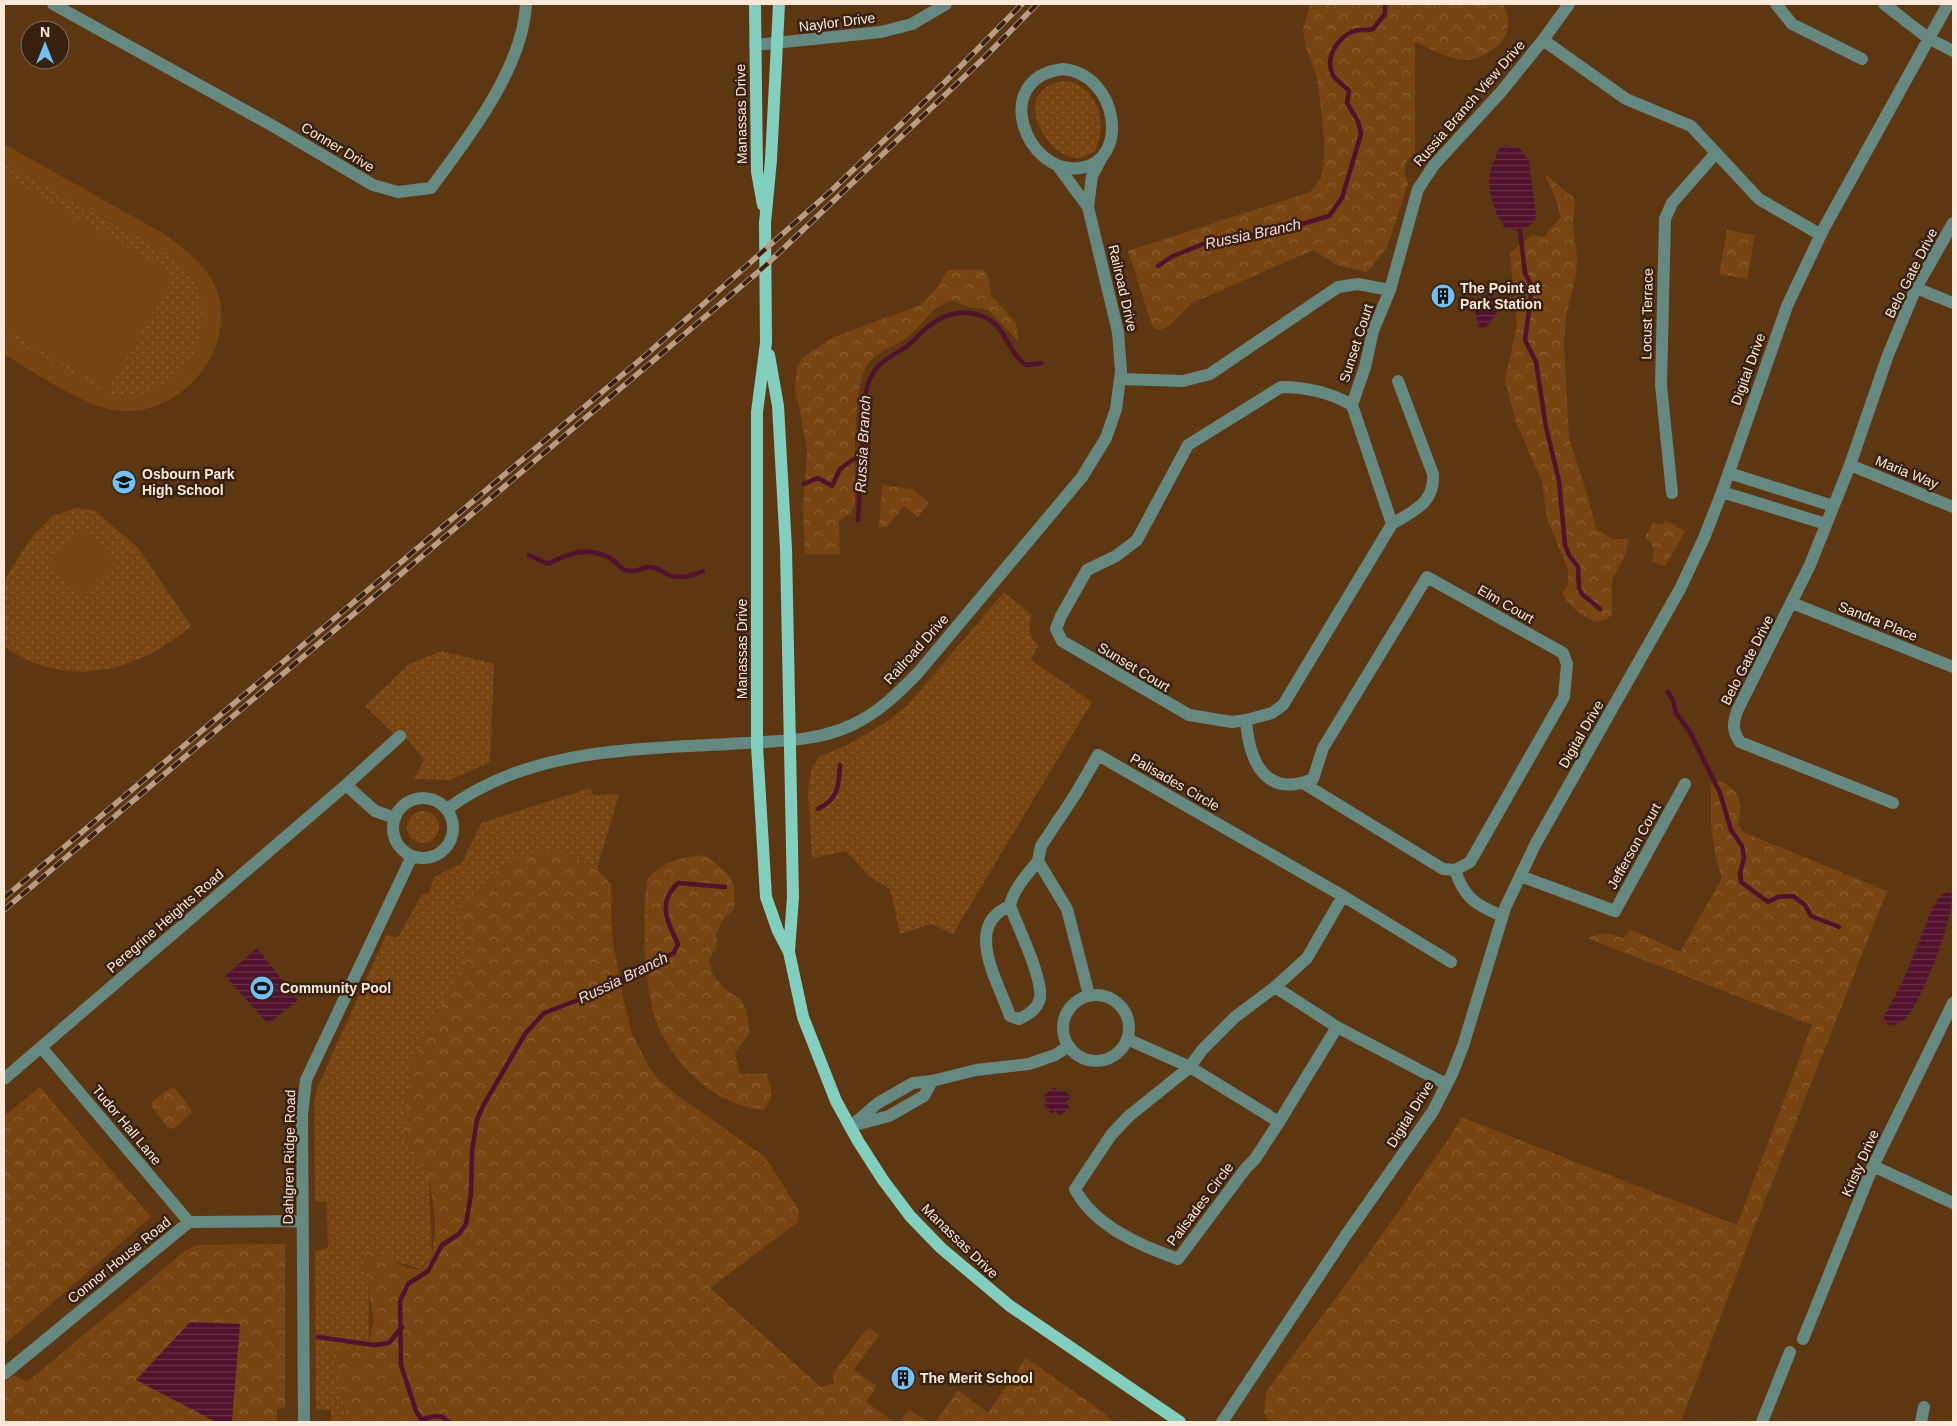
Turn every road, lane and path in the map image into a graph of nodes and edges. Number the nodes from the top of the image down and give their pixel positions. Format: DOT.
graph roads {
  1 [pos="53,4"];
  2 [pos="526,4"];
  3 [pos="755,4"];
  4 [pos="779,4"];
  5 [pos="946,4"];
  6 [pos="1569,4"];
  7 [pos="1776,4"];
  8 [pos="1884,4"];
  9 [pos="1948,4"];
  10 [pos="1928,38"];
  11 [pos="1543,40"];
  12 [pos="777,44"];
  13 [pos="755,45"];
  14 [pos="1953,51"];
  15 [pos="1862,59"];
  16 [pos="1715,154"];
  17 [pos="1100,159"];
  18 [pos="1056,163"];
  19 [pos="1088,207"];
  20 [pos="766,223"];
  21 [pos="1953,223"];
  22 [pos="1821,235"];
  23 [pos="1916,288"];
  24 [pos="1390,290"];
  25 [pos="1953,303"];
  26 [pos="766,342"];
  27 [pos="1121,379"];
  28 [pos="1398,381"];
  29 [pos="1352,405"];
  30 [pos="1850,466"];
  31 [pos="1729,474"];
  32 [pos="1722,492"];
  33 [pos="1672,493"];
  34 [pos="1833,506"];
  35 [pos="1953,507"];
  36 [pos="1392,524"];
  37 [pos="1826,524"];
  38 [pos="1792,603"];
  39 [pos="1953,667"];
  40 [pos="1246,720"];
  41 [pos="400,736"];
  42 [pos="789,741"];
  43 [pos="757,743"];
  44 [pos="1303,783"];
  45 [pos="1685,784"];
  46 [pos="346,785"];
  47 [pos="1893,803"];
  48 [pos="446,809"];
  49 [pos="395,818"];
  50 [pos="412,856"];
  51 [pos="1038,861"];
  52 [pos="1455,870"];
  53 [pos="1520,876"];
  54 [pos="1343,896"];
  55 [pos="1010,906"];
  56 [pos="1502,916"];
  57 [pos="789,952"];
  58 [pos="1451,962"];
  59 [pos="1275,987"];
  60 [pos="1089,996"];
  61 [pos="1953,1003"];
  62 [pos="1336,1027"];
  63 [pos="1127,1039"];
  64 [pos="1069,1046"];
  65 [pos="42,1047"];
  66 [pos="1190,1067"];
  67 [pos="4,1079"];
  68 [pos="1446,1084"];
  69 [pos="1279,1122"];
  70 [pos="850,1127"];
  71 [pos="1873,1166"];
  72 [pos="1953,1203"];
  73 [pos="189,1222"];
  74 [pos="302,1222"];
  75 [pos="1803,1339"];
  76 [pos="1790,1352"];
  77 [pos="4,1374"];
  78 [pos="1924,1408"];
  79 [pos="304,1422"];
  80 [pos="1180,1422"];
  81 [pos="1222,1422"];
  82 [pos="1762,1422"];
  83 [pos="1921,1422"];
  1 -- 2 [label="street, Conner Drive"];
  3 -- 13 [label="main road, Manassas Drive"];
  4 -- 12 [label="main road, Manassas Drive"];
  5 -- 12 [label="street, Naylor Drive"];
  6 -- 11 [label="street, Russia Branch View Drive"];
  7 -- 15 [label="street"];
  8 -- 10 [label="street"];
  9 -- 10 [label="street, Digital Drive"];
  10 -- 14 [label="street"];
  10 -- 22 [label="street, Digital Drive"];
  11 -- 16 [label="street"];
  11 -- 24 [label="street, Russia Branch View Drive"];
  12 -- 13 [label="street, Naylor Drive"];
  12 -- 20 [label="main road, Manassas Drive"];
  13 -- 20 [label="main road, Manassas Drive"];
  16 -- 22 [label="street"];
  16 -- 33 [label="street, Locust Terrace"];
  17 -- 18 [label="street, Railroad Drive"];
  17 -- 18 [label="street, Railroad Drive"];
  17 -- 19 [label="street, Railroad Drive"];
  18 -- 19 [label="street, Railroad Drive"];
  19 -- 27 [label="street, Railroad Drive"];
  20 -- 26 [label="main road, Manassas Drive"];
  21 -- 23 [label="street, Belo Gate Drive"];
  22 -- 31 [label="street, Digital Drive"];
  23 -- 25 [label="street"];
  23 -- 30 [label="street, Belo Gate Drive"];
  24 -- 27 [label="street"];
  24 -- 29 [label="street, Sunset Court"];
  26 -- 42 [label="main road, Manassas Drive"];
  26 -- 43 [label="main road, Manassas Drive"];
  27 -- 42 [label="street, Railroad Drive"];
  28 -- 36 [label="street"];
  29 -- 36 [label="street, Sunset Court"];
  29 -- 40 [label="street, Sunset Court"];
  30 -- 34 [label="street, Belo Gate Drive"];
  30 -- 35 [label="street, Maria Way"];
  31 -- 32 [label="street, Digital Drive"];
  31 -- 34 [label="street"];
  32 -- 37 [label="street"];
  32 -- 53 [label="street, Digital Drive"];
  34 -- 37 [label="street, Belo Gate Drive"];
  36 -- 40 [label="street, Sunset Court"];
  37 -- 38 [label="street, Belo Gate Drive"];
  38 -- 39 [label="street, Sandra Place"];
  38 -- 47 [label="street, Belo Gate Drive"];
  40 -- 44 [label="street"];
  41 -- 46 [label="street, Peregrine Heights Road"];
  42 -- 43 [label="street, Railroad Drive"];
  42 -- 57 [label="main road, Manassas Drive"];
  43 -- 48 [label="street, Railroad Drive"];
  43 -- 57 [label="main road, Manassas Drive"];
  44 -- 52 [label="street"];
  44 -- 52 [label="street, Elm Court"];
  45 -- 53 [label="street, Jefferson Court"];
  46 -- 49 [label="street"];
  46 -- 65 [label="street, Peregrine Heights Road"];
  48 -- 49 [label="street"];
  48 -- 50 [label="street"];
  49 -- 50 [label="street"];
  50 -- 74 [label="street, Dahlgren Ridge Road"];
  51 -- 54 [label="street, Palisades Circle"];
  51 -- 55 [label="street, Palisades Circle"];
  51 -- 60 [label="street"];
  52 -- 56 [label="street"];
  53 -- 56 [label="street, Digital Drive"];
  54 -- 58 [label="street, Palisades Circle"];
  54 -- 59 [label="street, Palisades Circle"];
  55 -- 55 [label="street, Palisades Circle"];
  56 -- 68 [label="street, Digital Drive"];
  57 -- 70 [label="main road, Manassas Drive"];
  59 -- 62 [label="street"];
  59 -- 66 [label="street, Palisades Circle"];
  60 -- 63 [label="street"];
  60 -- 64 [label="street"];
  61 -- 71 [label="street, Kristy Drive"];
  62 -- 68 [label="street"];
  62 -- 69 [label="street, Palisades Circle"];
  63 -- 64 [label="street"];
  63 -- 66 [label="street"];
  64 -- 70 [label="street"];
  65 -- 67 [label="street, Peregrine Heights Road"];
  65 -- 73 [label="street, Tudor Hall Lane"];
  66 -- 69 [label="street"];
  66 -- 69 [label="street, Palisades Circle"];
  68 -- 81 [label="street, Digital Drive"];
  70 -- 80 [label="main road, Manassas Drive"];
  71 -- 72 [label="street"];
  71 -- 75 [label="street, Kristy Drive"];
  73 -- 74 [label="street, Connor House Road"];
  73 -- 77 [label="street, Connor House Road"];
  74 -- 79 [label="street, Dahlgren Ridge Road"];
  76 -- 82 [label="street"];
  78 -- 83 [label="street"];
}
